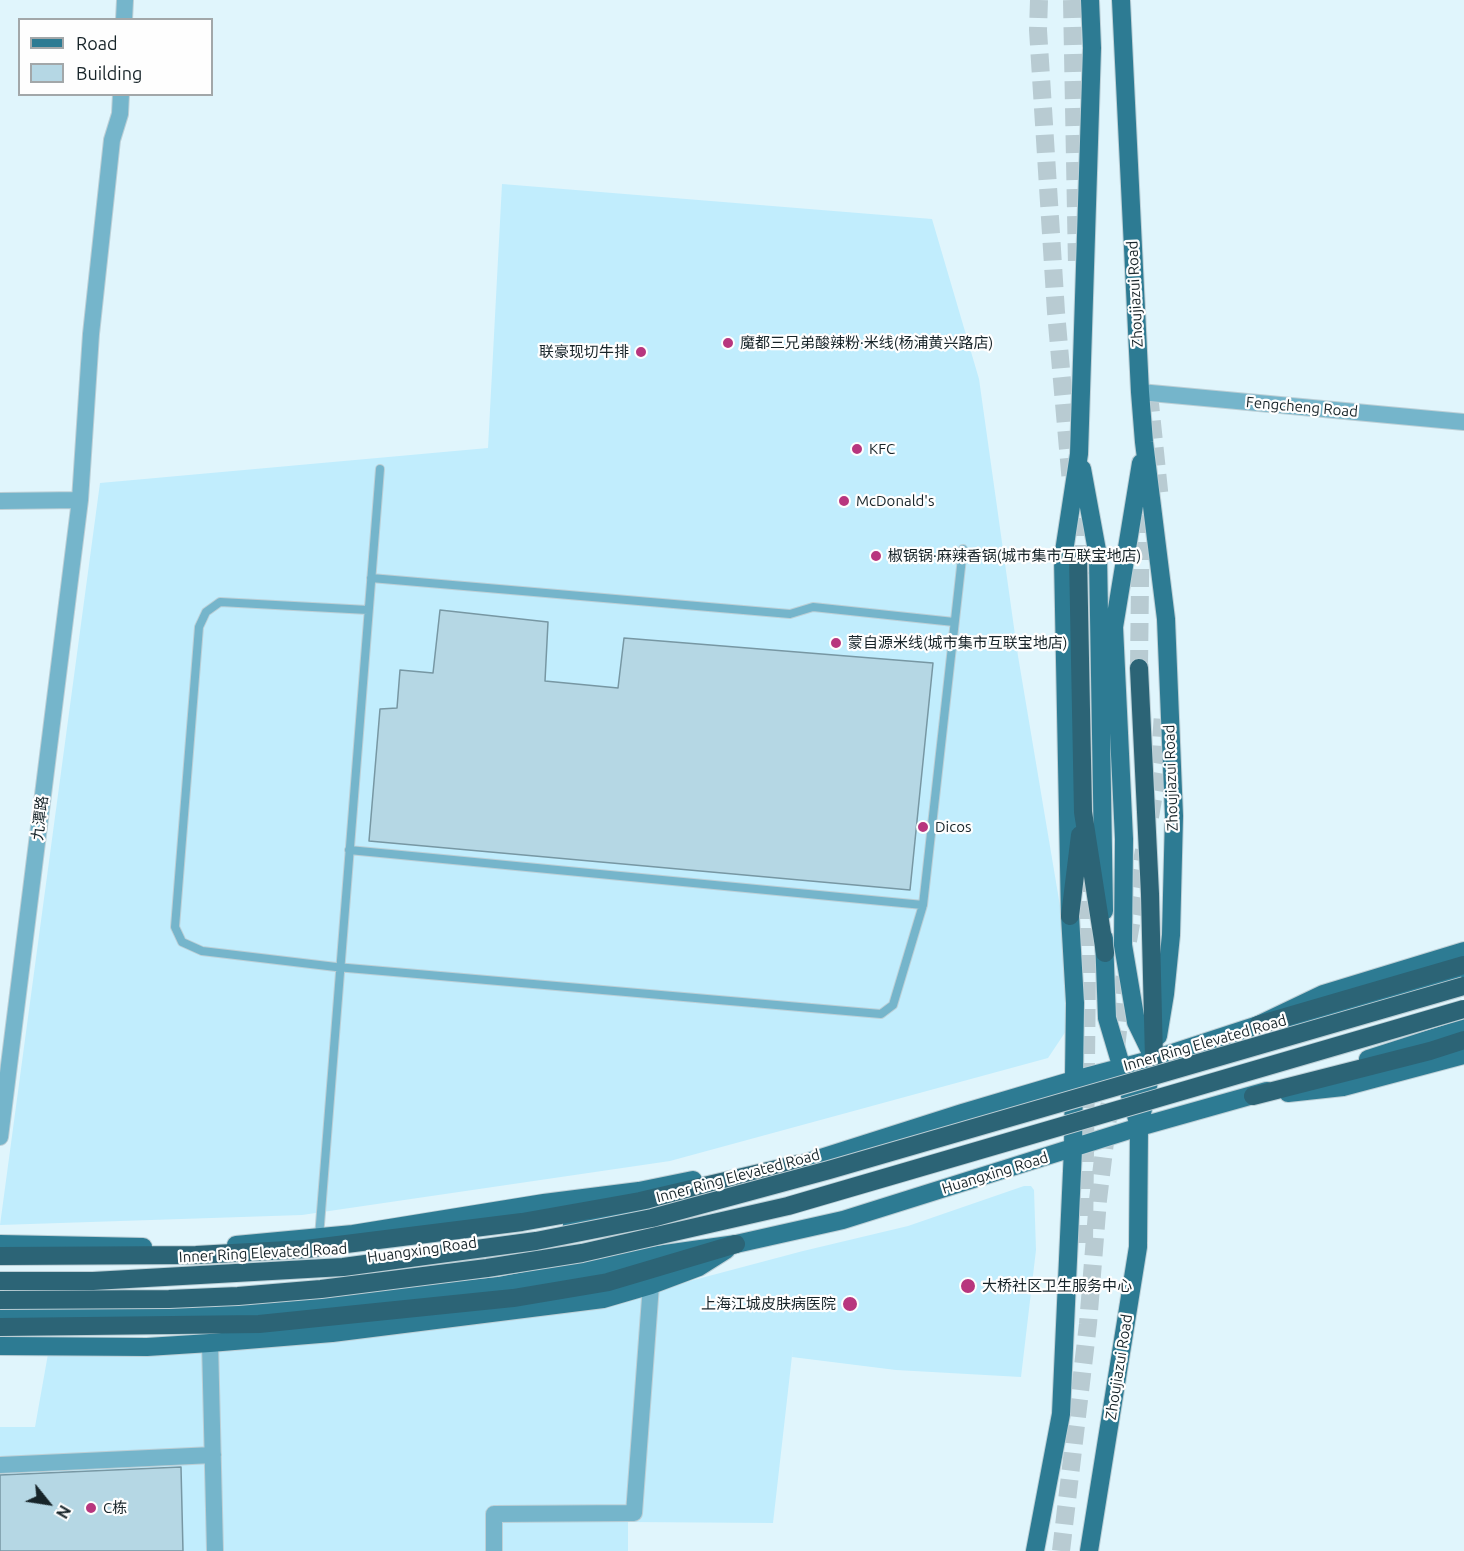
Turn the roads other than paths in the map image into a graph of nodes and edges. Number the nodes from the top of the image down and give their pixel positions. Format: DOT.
graph roads {
  1 [pos="125,0"];
  2 [pos="1090,0"];
  3 [pos="1121,0"];
  4 [pos="124,18"];
  5 [pos="121,96"];
  6 [pos="1140,392"];
  7 [pos="1464,422"];
  8 [pos="1144,442"];
  9 [pos="1079,454"];
  10 [pos="380,470"];
  11 [pos="80,500"];
  12 [pos="0,501"];
  13 [pos="963,549"];
  14 [pos="1078,557"];
  15 [pos="371,578"];
  16 [pos="368,610"];
  17 [pos="954,622"];
  18 [pos="1139,668"];
  19 [pos="1083,812"];
  20 [pos="349,850"];
  21 [pos="923,904"];
  22 [pos="1070,916"];
  23 [pos="1464,951"];
  24 [pos="1105,953"];
  25 [pos="1464,965"];
  26 [pos="340,968"];
  27 [pos="1464,976"];
  28 [pos="1464,986"];
  29 [pos="1464,1009"];
  30 [pos="1258,1025"];
  31 [pos="1464,1028"];
  32 [pos="1464,1040"];
  33 [pos="1464,1055"];
  34 [pos="1154,1059"];
  35 [pos="1123,1067"];
  36 [pos="1074,1080"];
  37 [pos="1253,1096"];
  38 [pos="1139,1127"];
  39 [pos="0,1137"];
  40 [pos="1073,1149"];
  41 [pos="798,1164"];
  42 [pos="312,1243"];
  43 [pos="0,1244"];
  44 [pos="736,1244"];
  45 [pos="0,1256"];
  46 [pos="0,1274"];
  47 [pos="0,1281"];
  48 [pos="651,1285"];
  49 [pos="0,1300"];
  50 [pos="0,1314"];
  51 [pos="0,1327"];
  52 [pos="210,1343"];
  53 [pos="0,1346"];
  54 [pos="213,1455"];
  55 [pos="0,1465"];
  56 [pos="215,1551"];
  57 [pos="494,1551"];
  58 [pos="1035,1551"];
  59 [pos="1089,1551"];
  1 -- 4 [label="street"];
  2 -- 9 [label="main road"];
  3 -- 6 [label="main road, Zhoujiazui Road"];
  5 -- 11 [label="street, 九潭路"];
  6 -- 7 [label="street, Fengcheng Road"];
  6 -- 8 [label="main road, Zhoujiazui Road"];
  8 -- 34 [label="main road, Zhoujiazui Road"];
  8 -- 34 [label="main road"];
  9 -- 22 [label="main road"];
  9 -- 24 [label="main road"];
  10 -- 15 [label="lane"];
  11 -- 12 [label="street"];
  11 -- 39 [label="street, 九潭路"];
  13 -- 17 [label="lane"];
  14 -- 19 [label="highway"];
  15 -- 16 [label="lane"];
  15 -- 17 [label="lane"];
  16 -- 20 [label="lane"];
  16 -- 26 [label="lane"];
  17 -- 21 [label="lane"];
  18 -- 34 [label="highway"];
  19 -- 22 [label="highway"];
  19 -- 24 [label="highway"];
  20 -- 21 [label="lane"];
  20 -- 26 [label="lane"];
  21 -- 26 [label="lane"];
  22 -- 36 [label="main road"];
  23 -- 30 [label="main road, Huangxing Road"];
  24 -- 35 [label="main road"];
  25 -- 30 [label="highway"];
  26 -- 42 [label="lane"];
  27 -- 30 [label="main road, Huangxing Road"];
  28 -- 47 [label="highway, Inner Ring Elevated Road, bridge"];
  29 -- 49 [label="highway, bridge"];
  30 -- 34 [label="main road, Huangxing Road"];
  31 -- 37 [label="main road, Huangxing Road"];
  32 -- 37 [label="highway"];
  33 -- 37 [label="main road, Huangxing Road"];
  34 -- 35 [label="main road, Huangxing Road"];
  34 -- 38 [label="main road, Zhoujiazui Road"];
  35 -- 36 [label="main road, Huangxing Road"];
  35 -- 38 [label="main road"];
  36 -- 40 [label="main road"];
  36 -- 41 [label="main road, Huangxing Road"];
  37 -- 38 [label="main road, Huangxing Road"];
  38 -- 40 [label="main road, Huangxing Road"];
  38 -- 59 [label="main road, Zhoujiazui Road"];
  40 -- 44 [label="main road, Huangxing Road"];
  40 -- 58 [label="main road"];
  41 -- 42 [label="highway"];
  41 -- 46 [label="main road, Huangxing Road"];
  42 -- 43 [label="main road"];
  42 -- 45 [label="highway"];
  44 -- 48 [label="main road, Huangxing Road"];
  44 -- 50 [label="main road, Huangxing Road"];
  44 -- 51 [label="highway"];
  48 -- 52 [label="main road, Huangxing Road"];
  48 -- 57 [label="street"];
  52 -- 53 [label="main road, Huangxing Road"];
  52 -- 54 [label="street"];
  54 -- 55 [label="street"];
  54 -- 56 [label="street"];
}
